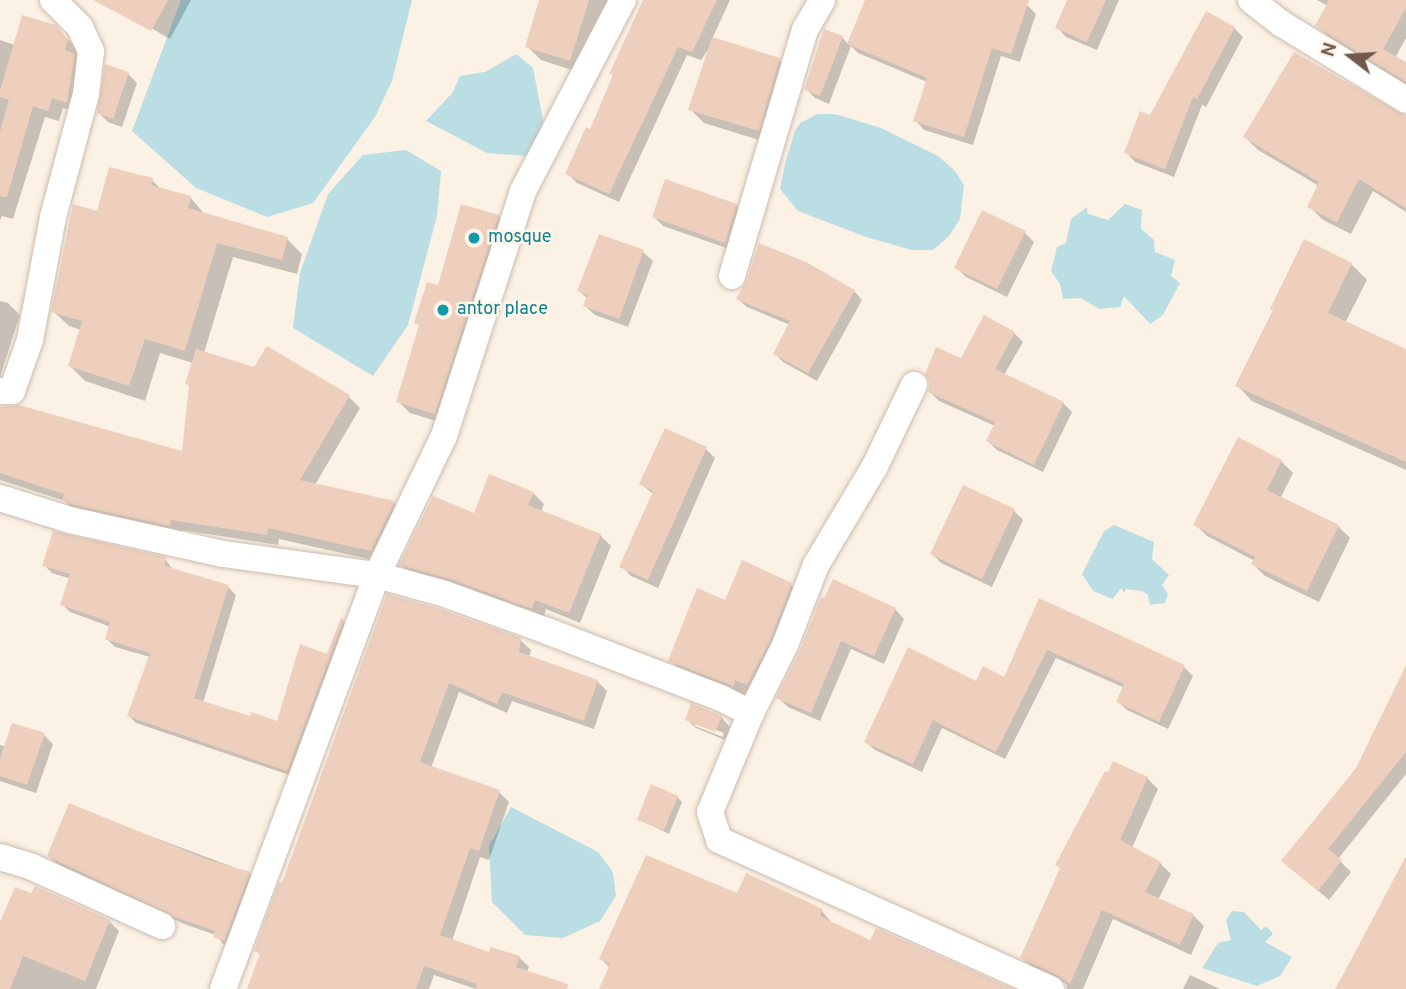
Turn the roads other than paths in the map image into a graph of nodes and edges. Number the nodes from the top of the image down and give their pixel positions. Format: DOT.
graph roads {
  1 [pos="53,0"];
  2 [pos="622,0"];
  3 [pos="822,0"];
  4 [pos="1251,0"];
  5 [pos="1406,100"];
  6 [pos="732,276"];
  7 [pos="914,385"];
  8 [pos="0,391"];
  9 [pos="0,498"];
  10 [pos="377,575"];
  11 [pos="751,713"];
  12 [pos="0,857"];
  13 [pos="163,926"];
  14 [pos="223,989"];
  15 [pos="1051,989"];
  1 -- 8 [label="street"];
  2 -- 10 [label="street"];
  3 -- 6 [label="street"];
  4 -- 5 [label="street"];
  7 -- 11 [label="street"];
  9 -- 10 [label="street"];
  10 -- 11 [label="street"];
  10 -- 14 [label="street"];
  11 -- 15 [label="street"];
  12 -- 13 [label="street"];
}
